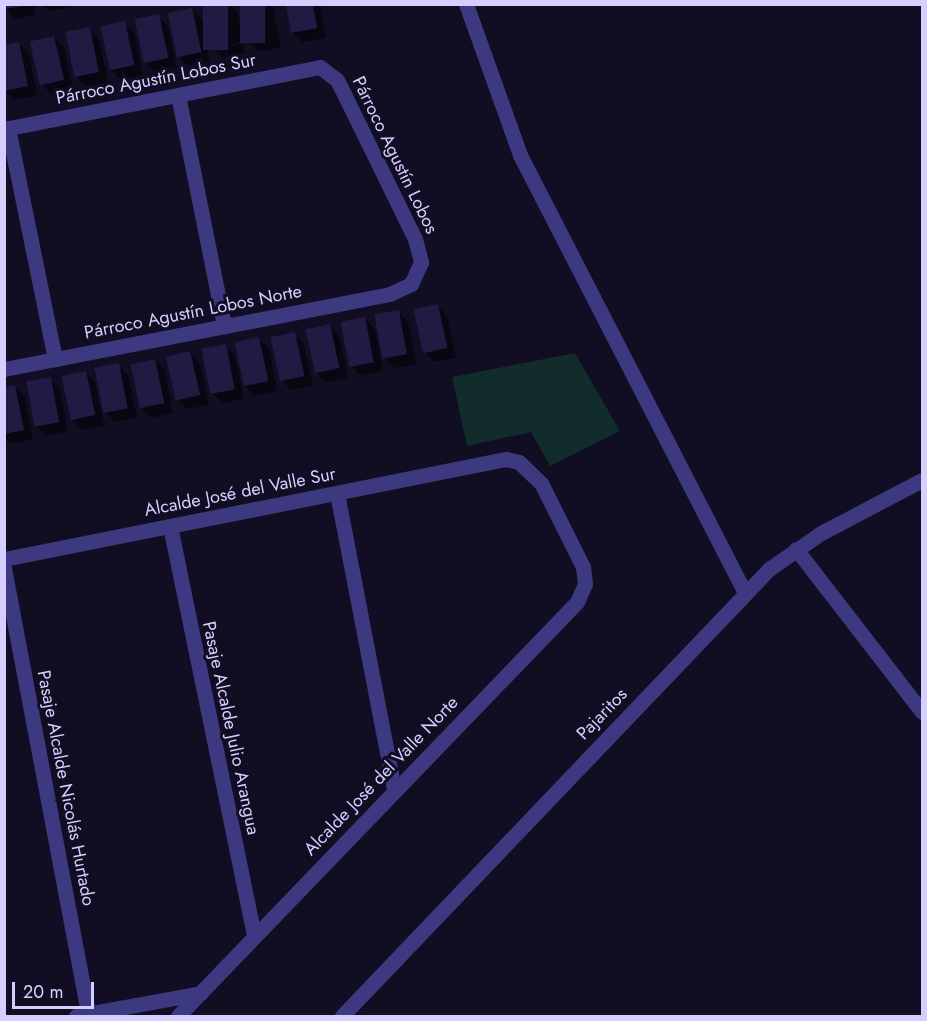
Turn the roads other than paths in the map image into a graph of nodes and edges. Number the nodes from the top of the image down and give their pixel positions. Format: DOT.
graph roads {
  1 [pos="466,4"];
  2 [pos="314,66"];
  3 [pos="178,95"];
  4 [pos="6,129"];
  5 [pos="390,294"];
  6 [pos="224,326"];
  7 [pos="55,359"];
  8 [pos="4,369"];
  9 [pos="922,480"];
  10 [pos="337,493"];
  11 [pos="170,526"];
  12 [pos="796,549"];
  13 [pos="4,559"];
  14 [pos="4,568"];
  15 [pos="585,584"];
  16 [pos="744,593"];
  17 [pos="922,712"];
  18 [pos="394,790"];
  19 [pos="254,937"];
  20 [pos="201,993"];
  21 [pos="82,1015"];
  22 [pos="178,1017"];
  23 [pos="342,1017"];
  1 -- 16 [label="street"];
  2 -- 3 [label="street, Párroco Agustín Lobos Sur"];
  2 -- 5 [label="street, Párroco Agustín Lobos"];
  3 -- 4 [label="street, Párroco Agustín Lobos Sur"];
  3 -- 6 [label="street"];
  4 -- 7 [label="street"];
  5 -- 6 [label="street, Párroco Agustín Lobos Norte"];
  6 -- 7 [label="street, Párroco Agustín Lobos Norte"];
  7 -- 8 [label="street, Párroco Agustín Lobos Norte"];
  9 -- 12 [label="street, Pajaritos"];
  10 -- 11 [label="street, Alcalde José del Valle Sur"];
  10 -- 15 [label="street, Alcalde José del Valle Sur"];
  10 -- 18 [label="street"];
  11 -- 13 [label="street, Alcalde José del Valle Sur"];
  11 -- 19 [label="street, Pasaje Alcalde Julio Arangua"];
  12 -- 16 [label="street, Pajaritos"];
  12 -- 17 [label="street"];
  14 -- 21 [label="street, Pasaje Alcalde Nicolás Hurtado"];
  15 -- 18 [label="street, Alcalde José del Valle Norte"];
  16 -- 23 [label="street, Pajaritos"];
  18 -- 19 [label="street, Alcalde José del Valle Norte"];
  19 -- 20 [label="street, Alcalde José del Valle Norte"];
  20 -- 21 [label="street"];
  20 -- 22 [label="street, Alcalde José del Valle Norte"];
}
